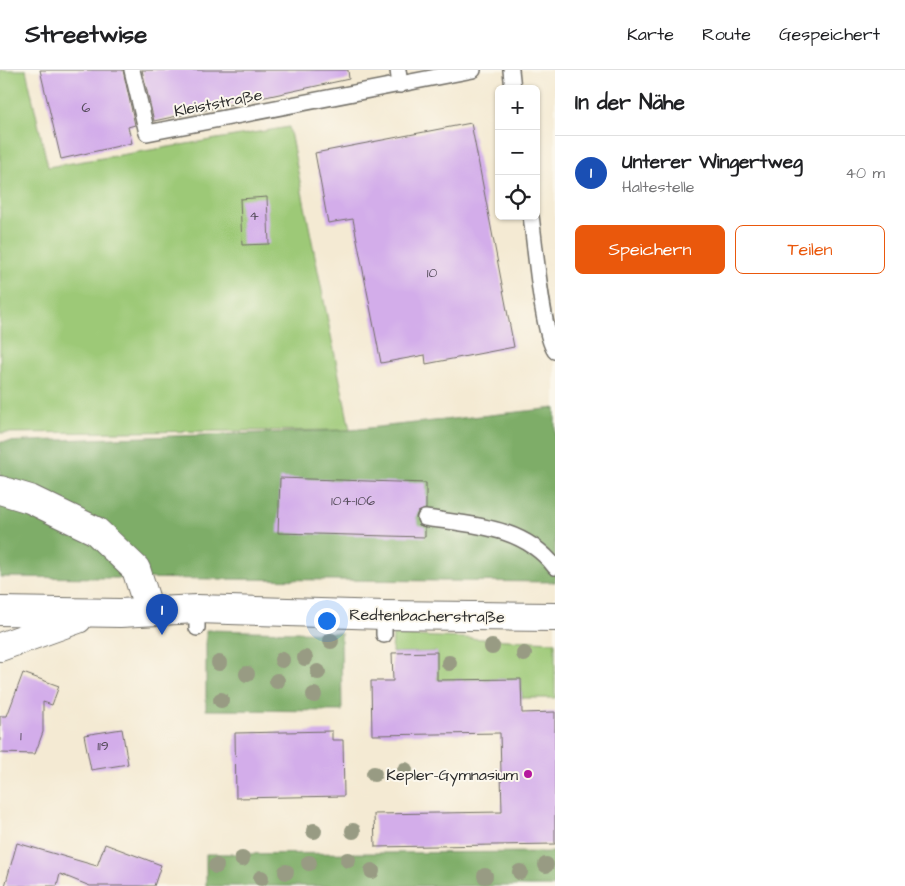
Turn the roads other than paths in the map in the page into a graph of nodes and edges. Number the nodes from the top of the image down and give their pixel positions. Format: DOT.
graph roads {
  1 [pos="132,70"];
  2 [pos="472,70"];
  3 [pos="511,70"];
  4 [pos="399,78"];
  5 [pos="513,85"];
  6 [pos="532,220"];
  7 [pos="555,351"];
  8 [pos="0,490"];
  9 [pos="425,518"];
  10 [pos="555,567"];
  11 [pos="149,610"];
  12 [pos="0,611"];
  13 [pos="120,612"];
  14 [pos="555,617"];
  15 [pos="0,647"];
  1 -- 4 [label="lane, Kleiststraße"];
  2 -- 4 [label="lane, Kleiststraße"];
  3 -- 5 [label="lane"];
  6 -- 7 [label="lane"];
  8 -- 11 [label="street"];
  9 -- 10 [label="lane"];
  11 -- 13 [label="street, Redtenbacherstraße"];
  11 -- 14 [label="street, Redtenbacherstraße"];
  12 -- 13 [label="street, Redtenbacherstraße"];
  13 -- 15 [label="street"];
}
